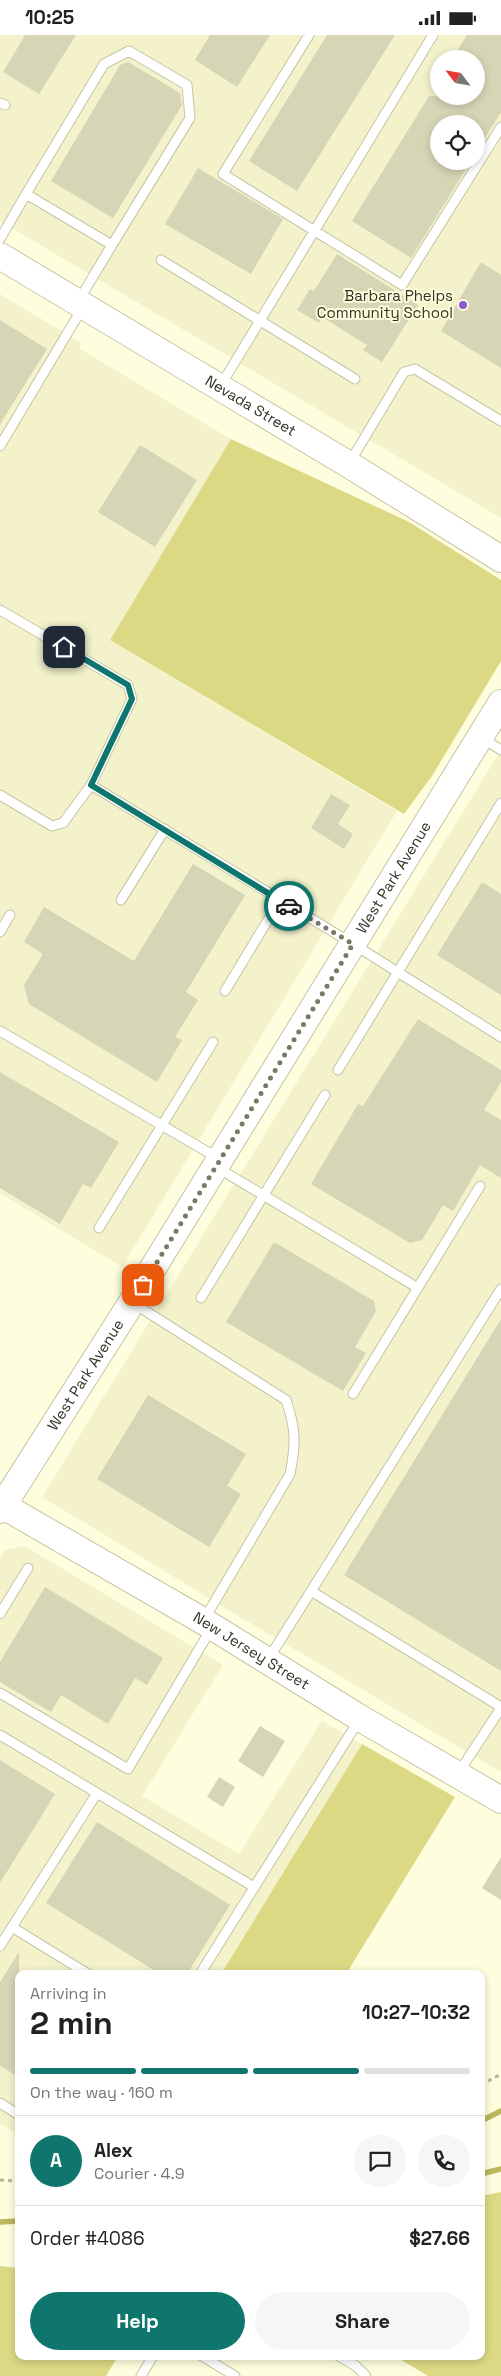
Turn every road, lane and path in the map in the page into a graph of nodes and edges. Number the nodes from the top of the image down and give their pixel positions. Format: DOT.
graph roads {
  1 [pos="310,35"];
  2 [pos="433,35"];
  3 [pos="501,127"];
  4 [pos="26,194"];
  5 [pos="314,231"];
  6 [pos="0,239"];
  7 [pos="112,245"];
  8 [pos="0,256"];
  9 [pos="161,260"];
  10 [pos="81,304"];
  11 [pos="260,320"];
  12 [pos="355,379"];
  13 [pos="219,387"];
  14 [pos="501,421"];
  15 [pos="0,446"];
  16 [pos="348,464"];
  17 [pos="501,559"];
  18 [pos="0,610"];
  19 [pos="501,703"];
  20 [pos="491,744"];
  21 [pos="91,785"];
  22 [pos="0,795"];
  23 [pos="501,803"];
  24 [pos="165,829"];
  25 [pos="121,900"];
  26 [pos="280,900"];
  27 [pos="10,915"];
  28 [pos="0,932"];
  29 [pos="353,944"];
  30 [pos="398,971"];
  31 [pos="225,991"];
  32 [pos="0,1031"];
  33 [pos="501,1037"];
  34 [pos="213,1042"];
  35 [pos="338,1070"];
  36 [pos="325,1095"];
  37 [pos="161,1125"];
  38 [pos="218,1163"];
  39 [pos="480,1186"];
  40 [pos="264,1195"];
  41 [pos="99,1228"];
  42 [pos="418,1288"];
  43 [pos="501,1289"];
  44 [pos="201,1298"];
  45 [pos="132,1302"];
  46 [pos="353,1393"];
  47 [pos="1,1506"];
  48 [pos="28,1568"];
  49 [pos="311,1591"];
  50 [pos="0,1614"];
  51 [pos="208,1624"];
  52 [pos="267,1660"];
  53 [pos="0,1693"];
  54 [pos="501,1708"];
  55 [pos="360,1718"];
  56 [pos="0,1735"];
  57 [pos="458,1775"];
  58 [pos="97,1793"];
  59 [pos="501,1800"];
  60 [pos="254,1887"];
  61 [pos="12,1927"];
  62 [pos="0,1946"];
  63 [pos="82,1970"];
  64 [pos="202,1970"];
  65 [pos="501,2074"];
  66 [pos="485,2083"];
  67 [pos="0,2103"];
  68 [pos="15,2112"];
  69 [pos="0,2180"];
  70 [pos="15,2181"];
  71 [pos="151,2360"];
  72 [pos="209,2360"];
  73 [pos="346,2360"];
  74 [pos="141,2376"];
  75 [pos="235,2376"];
  76 [pos="366,2376"];
  1 -- 5 [label="lane"];
  2 -- 5 [label="lane"];
  3 -- 5 [label="lane"];
  4 -- 6 [label="lane"];
  4 -- 7 [label="lane"];
  4 -- 7 [label="lane"];
  5 -- 11 [label="lane"];
  7 -- 10 [label="lane"];
  8 -- 10 [label="street, Nevada Street"];
  9 -- 11 [label="lane"];
  10 -- 13 [label="street, Nevada Street"];
  10 -- 15 [label="lane"];
  11 -- 12 [label="lane"];
  11 -- 13 [label="lane"];
  13 -- 16 [label="street, Nevada Street"];
  14 -- 16 [label="lane"];
  16 -- 17 [label="street, Nevada Street"];
  18 -- 21 [label="lane"];
  19 -- 20 [label="street, West Park Avenue"];
  20 -- 29 [label="street, West Park Avenue"];
  21 -- 22 [label="lane"];
  21 -- 24 [label="lane"];
  23 -- 30 [label="lane"];
  24 -- 25 [label="lane"];
  24 -- 26 [label="lane"];
  26 -- 29 [label="lane"];
  26 -- 31 [label="lane"];
  27 -- 28 [label="lane"];
  29 -- 30 [label="lane"];
  29 -- 38 [label="street, West Park Avenue"];
  30 -- 33 [label="lane"];
  30 -- 35 [label="lane"];
  32 -- 37 [label="lane"];
  34 -- 37 [label="lane"];
  36 -- 40 [label="lane"];
  37 -- 38 [label="lane"];
  37 -- 41 [label="lane"];
  38 -- 40 [label="lane"];
  38 -- 45 [label="street, West Park Avenue"];
  39 -- 42 [label="lane"];
  40 -- 42 [label="lane"];
  40 -- 44 [label="lane"];
  42 -- 46 [label="lane"];
  43 -- 49 [label="lane"];
  45 -- 47 [label="street, West Park Avenue"];
  45 -- 51 [label="lane"];
  47 -- 51 [label="street, New Jersey Street"];
  48 -- 50 [label="lane"];
  49 -- 52 [label="lane"];
  49 -- 54 [label="lane"];
  51 -- 52 [label="street, New Jersey Street"];
  51 -- 53 [label="lane"];
  52 -- 55 [label="street, New Jersey Street"];
  54 -- 57 [label="lane"];
  55 -- 57 [label="street, New Jersey Street"];
  55 -- 60 [label="lane"];
  56 -- 58 [label="lane"];
  57 -- 59 [label="street, New Jersey Street"];
  58 -- 60 [label="lane"];
  58 -- 61 [label="lane"];
  60 -- 64 [label="lane"];
  61 -- 62 [label="lane"];
  61 -- 63 [label="lane"];
  65 -- 66 [label="path"];
  67 -- 68 [label="lane"];
  69 -- 70 [label="path"];
  71 -- 74 [label="lane"];
  72 -- 75 [label="lane"];
  73 -- 76 [label="lane"];
}
